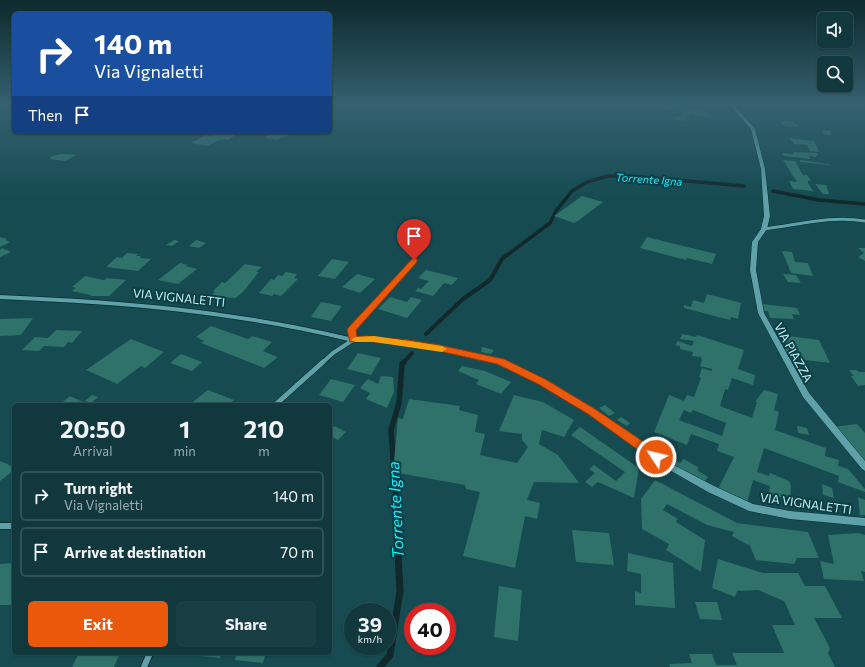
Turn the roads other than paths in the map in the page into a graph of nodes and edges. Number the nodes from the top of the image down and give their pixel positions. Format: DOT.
graph roads {
  1 [pos="755,135"];
  2 [pos="865,221"];
  3 [pos="764,229"];
  4 [pos="414,260"];
  5 [pos="0,296"];
  6 [pos="353,340"];
  7 [pos="277,403"];
  8 [pos="865,467"];
  9 [pos="865,522"];
  10 [pos="0,526"];
  11 [pos="12,526"];
  12 [pos="149,655"];
  13 [pos="144,667"];
  1 -- 3 [label="street, VIA PIAZZA"];
  2 -- 3 [label="street"];
  3 -- 8 [label="street, VIA PIAZZA"];
  4 -- 6 [label="street"];
  5 -- 6 [label="street, VIA VIGNALETTI"];
  6 -- 7 [label="street"];
  6 -- 9 [label="street, VIA VIGNALETTI"];
  10 -- 11 [label="street"];
  12 -- 13 [label="street"];
}
